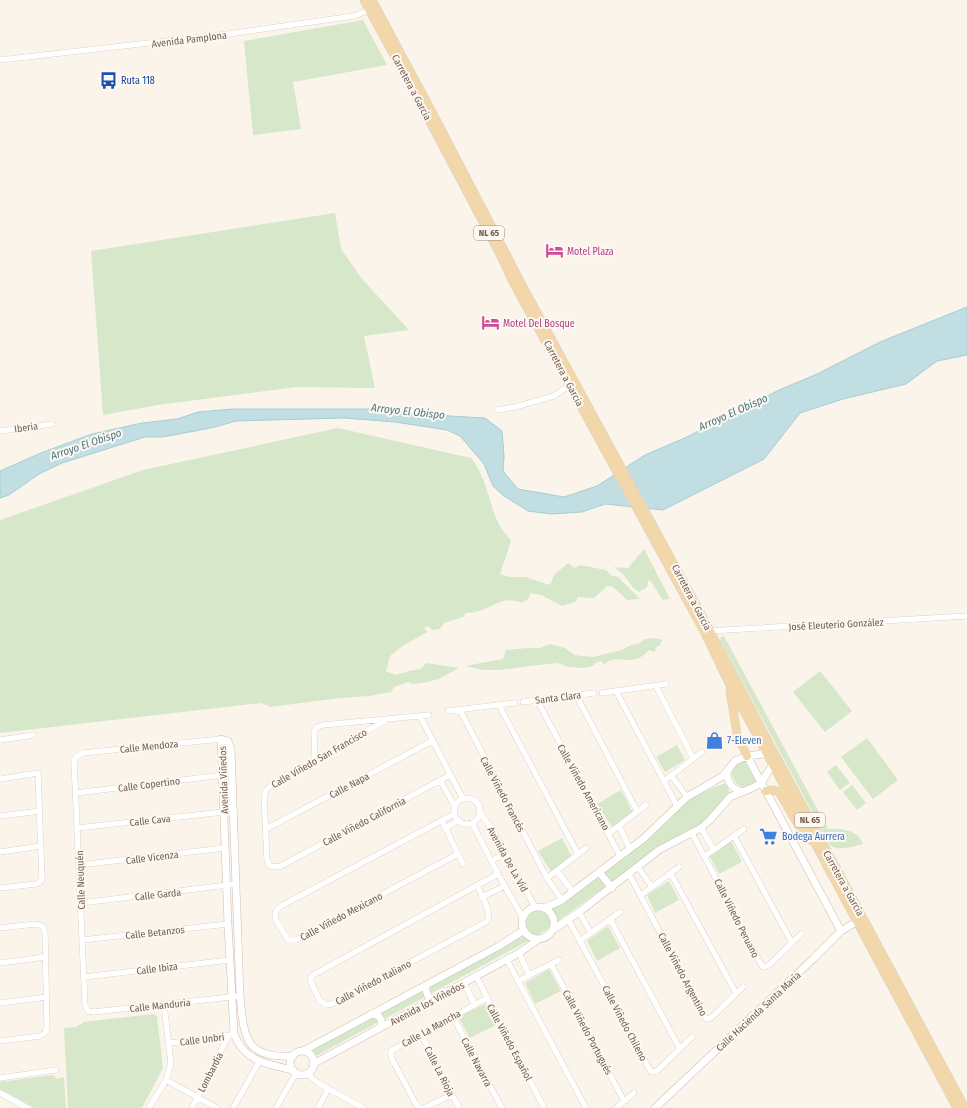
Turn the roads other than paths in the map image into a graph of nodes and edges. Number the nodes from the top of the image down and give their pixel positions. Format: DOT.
graph roads {
  1 [pos="364,0"];
  2 [pos="372,6"];
  3 [pos="0,60"];
  4 [pos="570,385"];
  5 [pos="497,410"];
  6 [pos="52,424"];
  7 [pos="0,431"];
  8 [pos="617,466"];
  9 [pos="654,533"];
  10 [pos="967,616"];
  11 [pos="707,631"];
  12 [pos="729,683"];
  13 [pos="666,684"];
  14 [pos="656,686"];
  15 [pos="616,692"];
  16 [pos="594,693"];
  17 [pos="602,693"];
  18 [pos="576,695"];
  19 [pos="537,700"];
  20 [pos="523,702"];
  21 [pos="515,703"];
  22 [pos="499,705"];
  23 [pos="460,710"];
  24 [pos="448,711"];
  25 [pos="428,715"];
  26 [pos="420,716"];
  27 [pos="386,720"];
  28 [pos="33,735"];
  29 [pos="221,739"];
  30 [pos="0,740"];
  31 [pos="432,740"];
  32 [pos="702,752"];
  33 [pos="77,755"];
  34 [pos="747,756"];
  35 [pos="772,757"];
  36 [pos="693,758"];
  37 [pos="315,761"];
  38 [pos="727,772"];
  39 [pos="223,775"];
  40 [pos="450,775"];
  41 [pos="671,775"];
  42 [pos="0,778"];
  43 [pos="440,780"];
  44 [pos="664,781"];
  45 [pos="762,783"];
  46 [pos="766,791"];
  47 [pos="76,792"];
  48 [pos="742,792"];
  49 [pos="686,797"];
  50 [pos="463,799"];
  51 [pos="646,804"];
  52 [pos="455,806"];
  53 [pos="677,806"];
  54 [pos="40,811"];
  55 [pos="638,811"];
  56 [pos="224,812"];
  57 [pos="480,813"];
  58 [pos="454,814"];
  59 [pos="0,816"];
  60 [pos="442,821"];
  61 [pos="458,821"];
  62 [pos="472,823"];
  63 [pos="619,826"];
  64 [pos="77,828"];
  65 [pos="445,828"];
  66 [pos="701,828"];
  67 [pos="266,829"];
  68 [pos="744,829"];
  69 [pos="692,833"];
  70 [pos="608,834"];
  71 [pos="734,836"];
  72 [pos="815,842"];
  73 [pos="41,846"];
  74 [pos="225,848"];
  75 [pos="586,848"];
  76 [pos="630,849"];
  77 [pos="714,850"];
  78 [pos="0,852"];
  79 [pos="506,853"];
  80 [pos="458,854"];
  81 [pos="576,856"];
  82 [pos="620,856"];
  83 [pos="704,856"];
  84 [pos="491,861"];
  85 [pos="463,864"];
  86 [pos="79,865"];
  87 [pos="278,867"];
  88 [pos="638,867"];
  89 [pos="679,867"];
  90 [pos="557,871"];
  91 [pos="599,872"];
  92 [pos="498,874"];
  93 [pos="629,874"];
  94 [pos="671,874"];
  95 [pos="547,878"];
  96 [pos="236,884"];
  97 [pos="226,886"];
  98 [pos="477,886"];
  99 [pos="505,886"];
  100 [pos="652,887"];
  101 [pos="0,888"];
  102 [pos="612,888"];
  103 [pos="573,892"];
  104 [pos="641,895"];
  105 [pos="482,897"];
  106 [pos="562,900"];
  107 [pos="81,902"];
  108 [pos="534,907"];
  109 [pos="545,908"];
  110 [pos="579,912"];
  111 [pos="620,912"];
  112 [pos="523,918"];
  113 [pos="568,919"];
  114 [pos="610,919"];
  115 [pos="860,919"];
  116 [pos="228,924"];
  117 [pos="0,928"];
  118 [pos="554,928"];
  119 [pos="524,930"];
  120 [pos="841,931"];
  121 [pos="591,933"];
  122 [pos="802,934"];
  123 [pos="539,939"];
  124 [pos="82,940"];
  125 [pos="581,940"];
  126 [pos="792,943"];
  127 [pos="519,954"];
  128 [pos="45,957"];
  129 [pos="230,960"];
  130 [pos="507,960"];
  131 [pos="559,960"];
  132 [pos="0,963"];
  133 [pos="551,964"];
  134 [pos="529,975"];
  135 [pos="476,976"];
  136 [pos="84,977"];
  137 [pos="518,981"];
  138 [pos="464,983"];
  139 [pos="426,986"];
  140 [pos="743,987"];
  141 [pos="736,993"];
  142 [pos="240,996"];
  143 [pos="46,997"];
  144 [pos="231,997"];
  145 [pos="487,998"];
  146 [pos="432,1000"];
  147 [pos="0,1003"];
  148 [pos="475,1004"];
  149 [pos="85,1005"];
  150 [pos="164,1005"];
  151 [pos="371,1014"];
  152 [pos="453,1017"];
  153 [pos="380,1028"];
  154 [pos="421,1034"];
  155 [pos="231,1035"];
  156 [pos="692,1037"];
  157 [pos="0,1041"];
  158 [pos="170,1043"];
  159 [pos="680,1048"];
  160 [pos="303,1051"];
  161 [pos="293,1056"];
  162 [pos="258,1062"];
  163 [pos="314,1064"];
  164 [pos="56,1070"];
  165 [pos="294,1072"];
  166 [pos="307,1073"];
  167 [pos="0,1078"];
  168 [pos="166,1080"];
  169 [pos="328,1089"];
  170 [pos="0,1093"];
  171 [pos="634,1093"];
  172 [pos="451,1095"];
  173 [pos="197,1097"];
  174 [pos="624,1101"];
  175 [pos="27,1108"];
  176 [pos="149,1108"];
  177 [pos="192,1108"];
  178 [pos="217,1108"];
  179 [pos="233,1108"];
  180 [pos="276,1108"];
  181 [pos="318,1108"];
  182 [pos="361,1108"];
  183 [pos="420,1108"];
  184 [pos="424,1108"];
  185 [pos="459,1108"];
  186 [pos="502,1108"];
  187 [pos="544,1108"];
  188 [pos="586,1108"];
  189 [pos="616,1108"];
  190 [pos="655,1108"];
  191 [pos="957,1108"];
  192 [pos="965,1108"];
  1 -- 2 [label="main road, Carretera a Garcia / NL 65"];
  2 -- 3 [label="street, Avenida Pamplona"];
  2 -- 4 [label="main road, Carretera a Garcia / NL 65"];
  2 -- 8 [label="main road, Carretera a Garcia / NL 65"];
  4 -- 5 [label="street"];
  4 -- 8 [label="main road, Carretera a Garcia / NL 65"];
  6 -- 7 [label="street, Iberia"];
  8 -- 9 [label="main road, Carretera a Garcia / NL 65"];
  9 -- 11 [label="main road, Carretera a García / NL 65"];
  10 -- 11 [label="street, José Eleuterio González"];
  11 -- 12 [label="main road, NL 65"];
  11 -- 35 [label="main road, Carretera a García / NL 65"];
  12 -- 34 [label="main road"];
  12 -- 35 [label="main road, Carretera a García / NL 65"];
  13 -- 14 [label="street"];
  14 -- 15 [label="street"];
  14 -- 36 [label="street"];
  15 -- 17 [label="street"];
  15 -- 44 [label="street"];
  16 -- 18 [label="street, Santa Clara"];
  18 -- 19 [label="street, Santa Clara"];
  18 -- 55 [label="street"];
  19 -- 20 [label="street, Santa Clara"];
  19 -- 70 [label="street, Calle Viñedo Americano"];
  21 -- 22 [label="street"];
  22 -- 23 [label="street"];
  22 -- 81 [label="street"];
  23 -- 24 [label="street"];
  23 -- 95 [label="street, Calle Viñedo Francés"];
  25 -- 26 [label="street"];
  26 -- 27 [label="street"];
  26 -- 31 [label="street"];
  27 -- 37 [label="street, Calle Viñedo San Francisco"];
  27 -- 37 [label="street"];
  28 -- 30 [label="street"];
  29 -- 33 [label="street, Calle Mendoza"];
  29 -- 39 [label="street, Avenida Viñedos"];
  29 -- 96 [label="street, Avenida Viñedos"];
  31 -- 40 [label="street"];
  31 -- 67 [label="street, Calle Napa"];
  32 -- 36 [label="street"];
  33 -- 47 [label="street, Calle Neuquén"];
  34 -- 35 [label="street"];
  34 -- 38 [label="street"];
  34 -- 45 [label="street"];
  35 -- 45 [label="street"];
  35 -- 72 [label="main road, Carretera a García / NL 65"];
  35 -- 115 [label="main road, Carretera a García / NL 65"];
  36 -- 41 [label="street"];
  37 -- 67 [label="street, Calle Viñedo San Francisco"];
  38 -- 48 [label="street"];
  38 -- 49 [label="street"];
  39 -- 47 [label="street, Calle Copertino"];
  39 -- 56 [label="street, Avenida Viñedos"];
  40 -- 43 [label="street, Calle Viñedo California"];
  40 -- 50 [label="street"];
  41 -- 44 [label="street"];
  41 -- 49 [label="street"];
  42 -- 54 [label="street"];
  43 -- 52 [label="street"];
  43 -- 87 [label="street, Calle Viñedo California"];
  44 -- 53 [label="street"];
  45 -- 46 [label="street"];
  45 -- 48 [label="street"];
  46 -- 72 [label="main road"];
  46 -- 120 [label="street"];
  47 -- 64 [label="street, Calle Neuquén"];
  48 -- 66 [label="street"];
  49 -- 53 [label="street"];
  50 -- 52 [label="street"];
  50 -- 57 [label="street"];
  51 -- 55 [label="street, Calle Viñedo Americano"];
  52 -- 58 [label="street"];
  53 -- 76 [label="street"];
  54 -- 59 [label="street"];
  54 -- 73 [label="street"];
  55 -- 63 [label="street, Calle Viñedo Americano"];
  56 -- 64 [label="street, Calle Cava"];
  56 -- 74 [label="street, Avenida Viñedos"];
  57 -- 62 [label="street"];
  57 -- 79 [label="street, Avenida De La Vid"];
  58 -- 60 [label="street, Calle Viñedo Mexicano"];
  58 -- 61 [label="street"];
  60 -- 65 [label="street"];
  60 -- 80 [label="street, Calle Viñedo Mexicano"];
  61 -- 62 [label="street"];
  61 -- 65 [label="street"];
  62 -- 84 [label="street, Avenida De La Vid"];
  63 -- 70 [label="street, Calle Viñedo Americano"];
  63 -- 76 [label="street"];
  64 -- 86 [label="street, Calle Neuquén"];
  65 -- 80 [label="street"];
  66 -- 69 [label="street"];
  66 -- 77 [label="street"];
  67 -- 87 [label="street, Calle Viñedo San Francisco"];
  68 -- 71 [label="street"];
  69 -- 83 [label="street, Calle Viñedo Peruano"];
  69 -- 88 [label="street"];
  70 -- 82 [label="street"];
  71 -- 77 [label="street"];
  71 -- 126 [label="street"];
  72 -- 115 [label="main road, Carretera a García / NL 65"];
  73 -- 78 [label="street"];
  73 -- 101 [label="street"];
  74 -- 86 [label="street, Calle Vicenza"];
  74 -- 97 [label="street, Avenida Viñedos"];
  75 -- 81 [label="street"];
  76 -- 82 [label="street"];
  77 -- 83 [label="street"];
  79 -- 84 [label="street"];
  79 -- 108 [label="street, Avenida De La Vid"];
  80 -- 85 [label="street"];
  81 -- 90 [label="street"];
  82 -- 91 [label="street"];
  83 -- 126 [label="street, Calle Viñedo Peruano"];
  84 -- 92 [label="street, Avenida De La Vid"];
  86 -- 107 [label="street, Calle Neuquén"];
  88 -- 93 [label="street"];
  88 -- 100 [label="street"];
  89 -- 94 [label="street"];
  90 -- 95 [label="street"];
  90 -- 103 [label="street"];
  91 -- 102 [label="street"];
  91 -- 103 [label="street"];
  92 -- 98 [label="street, Calle Viñedo Italiano"];
  92 -- 99 [label="street, Avenida De La Vid"];
  93 -- 102 [label="street"];
  93 -- 104 [label="street, Calle Viñedo Argentino"];
  94 -- 100 [label="street"];
  94 -- 141 [label="street"];
  95 -- 106 [label="street, Calle Viñedo Francés"];
  96 -- 97 [label="street, Calle Garda"];
  96 -- 142 [label="street, Avenida Viñedos"];
  97 -- 107 [label="street, Calle Garda"];
  97 -- 116 [label="street, Avenida Viñedos"];
  98 -- 105 [label="street, Calle Viñedo Italiano"];
  98 -- 105 [label="street, Calle Viñedo Italiano"];
  99 -- 105 [label="street"];
  99 -- 112 [label="street, Avenida De La Vid"];
  100 -- 104 [label="street"];
  102 -- 110 [label="street"];
  103 -- 106 [label="street"];
  104 -- 141 [label="street, Calle Viñedo Argentino"];
  106 -- 109 [label="street"];
  107 -- 124 [label="street, Calle Neuquén"];
  108 -- 109 [label="street"];
  108 -- 112 [label="street"];
  109 -- 118 [label="street"];
  110 -- 113 [label="street"];
  110 -- 121 [label="street"];
  111 -- 114 [label="street"];
  112 -- 119 [label="street"];
  113 -- 118 [label="street"];
  113 -- 125 [label="street, Calle Viñedo Chileno"];
  114 -- 121 [label="street"];
  114 -- 159 [label="street"];
  115 -- 120 [label="street, Calle Hacienda Santa María"];
  115 -- 191 [label="main road, Carretera a García / NL 65"];
  115 -- 192 [label="main road, Carretera a García / NL 65"];
  116 -- 124 [label="street, Calle Betanzos"];
  116 -- 129 [label="street, Avenida Viñedos"];
  117 -- 128 [label="street"];
  118 -- 123 [label="street"];
  119 -- 123 [label="street"];
  119 -- 139 [label="street, Avenida los Viñedos"];
  120 -- 190 [label="street, Calle Hacienda Santa María"];
  121 -- 125 [label="street"];
  122 -- 126 [label="street, Calle Viñedo Peruano"];
  123 -- 127 [label="street, Avenida los Viñedos"];
  124 -- 136 [label="street, Calle Neuquén"];
  125 -- 159 [label="street, Calle Viñedo Chileno"];
  127 -- 130 [label="street, Avenida los Viñedos"];
  127 -- 134 [label="street"];
  128 -- 132 [label="street"];
  128 -- 143 [label="street"];
  129 -- 136 [label="street, Calle Ibiza"];
  129 -- 144 [label="street, Avenida Viñedos"];
  130 -- 135 [label="street, Avenida los Viñedos"];
  130 -- 137 [label="street"];
  131 -- 133 [label="street"];
  133 -- 134 [label="street"];
  133 -- 174 [label="street, Calle Viñedo Portugués"];
  134 -- 137 [label="street"];
  135 -- 138 [label="street, Avenida los Viñedos"];
  135 -- 145 [label="street, Calle Viñedo Español"];
  136 -- 149 [label="street, Calle Neuquén"];
  137 -- 188 [label="street"];
  138 -- 146 [label="street, Avenida los Viñedos"];
  138 -- 148 [label="street, Calle Viñedo Español"];
  139 -- 146 [label="street"];
  139 -- 151 [label="street, Avenida los Viñedos"];
  140 -- 141 [label="street, Calle Viñedo Argentino"];
  142 -- 144 [label="street, Calle Manduria"];
  142 -- 161 [label="street, Avenida Viñedos"];
  143 -- 147 [label="street"];
  143 -- 157 [label="street"];
  144 -- 150 [label="street, Calle Manduria"];
  144 -- 155 [label="street, Avenida Viñedos"];
  145 -- 148 [label="street, Calle La Mancha"];
  145 -- 187 [label="street, Calle Viñedo Español"];
  146 -- 153 [label="street, Avenida los Viñedos"];
  148 -- 152 [label="street, Calle La Mancha"];
  149 -- 150 [label="street, Calle Manduria"];
  150 -- 158 [label="street"];
  151 -- 153 [label="street"];
  151 -- 160 [label="street, Avenida los Viñedos"];
  152 -- 154 [label="street, Calle La Mancha"];
  152 -- 186 [label="street, Calle Navarra"];
  153 -- 163 [label="street, Avenida los Viñedos"];
  154 -- 172 [label="street, Calle La Rioja"];
  154 -- 183 [label="street, Calle La Mancha"];
  155 -- 158 [label="street, Calle Unbri"];
  155 -- 162 [label="street, Avenida Viñedos"];
  155 -- 173 [label="street, Lombardia"];
  156 -- 159 [label="street, Calle Viñedo Chileno"];
  158 -- 168 [label="street"];
  160 -- 161 [label="street"];
  160 -- 163 [label="street"];
  161 -- 165 [label="street"];
  162 -- 165 [label="street, Avenida Viñedos"];
  162 -- 179 [label="street"];
  163 -- 166 [label="street"];
  164 -- 167 [label="street"];
  165 -- 166 [label="street"];
  165 -- 180 [label="street"];
  166 -- 169 [label="street"];
  168 -- 173 [label="street"];
  168 -- 176 [label="street"];
  169 -- 181 [label="street"];
  169 -- 182 [label="street"];
  170 -- 175 [label="street"];
  171 -- 174 [label="street"];
  172 -- 184 [label="street"];
  172 -- 185 [label="street, Calle La Rioja"];
  173 -- 177 [label="street, Lombardia"];
  173 -- 178 [label="street"];
  174 -- 189 [label="street"];
}
